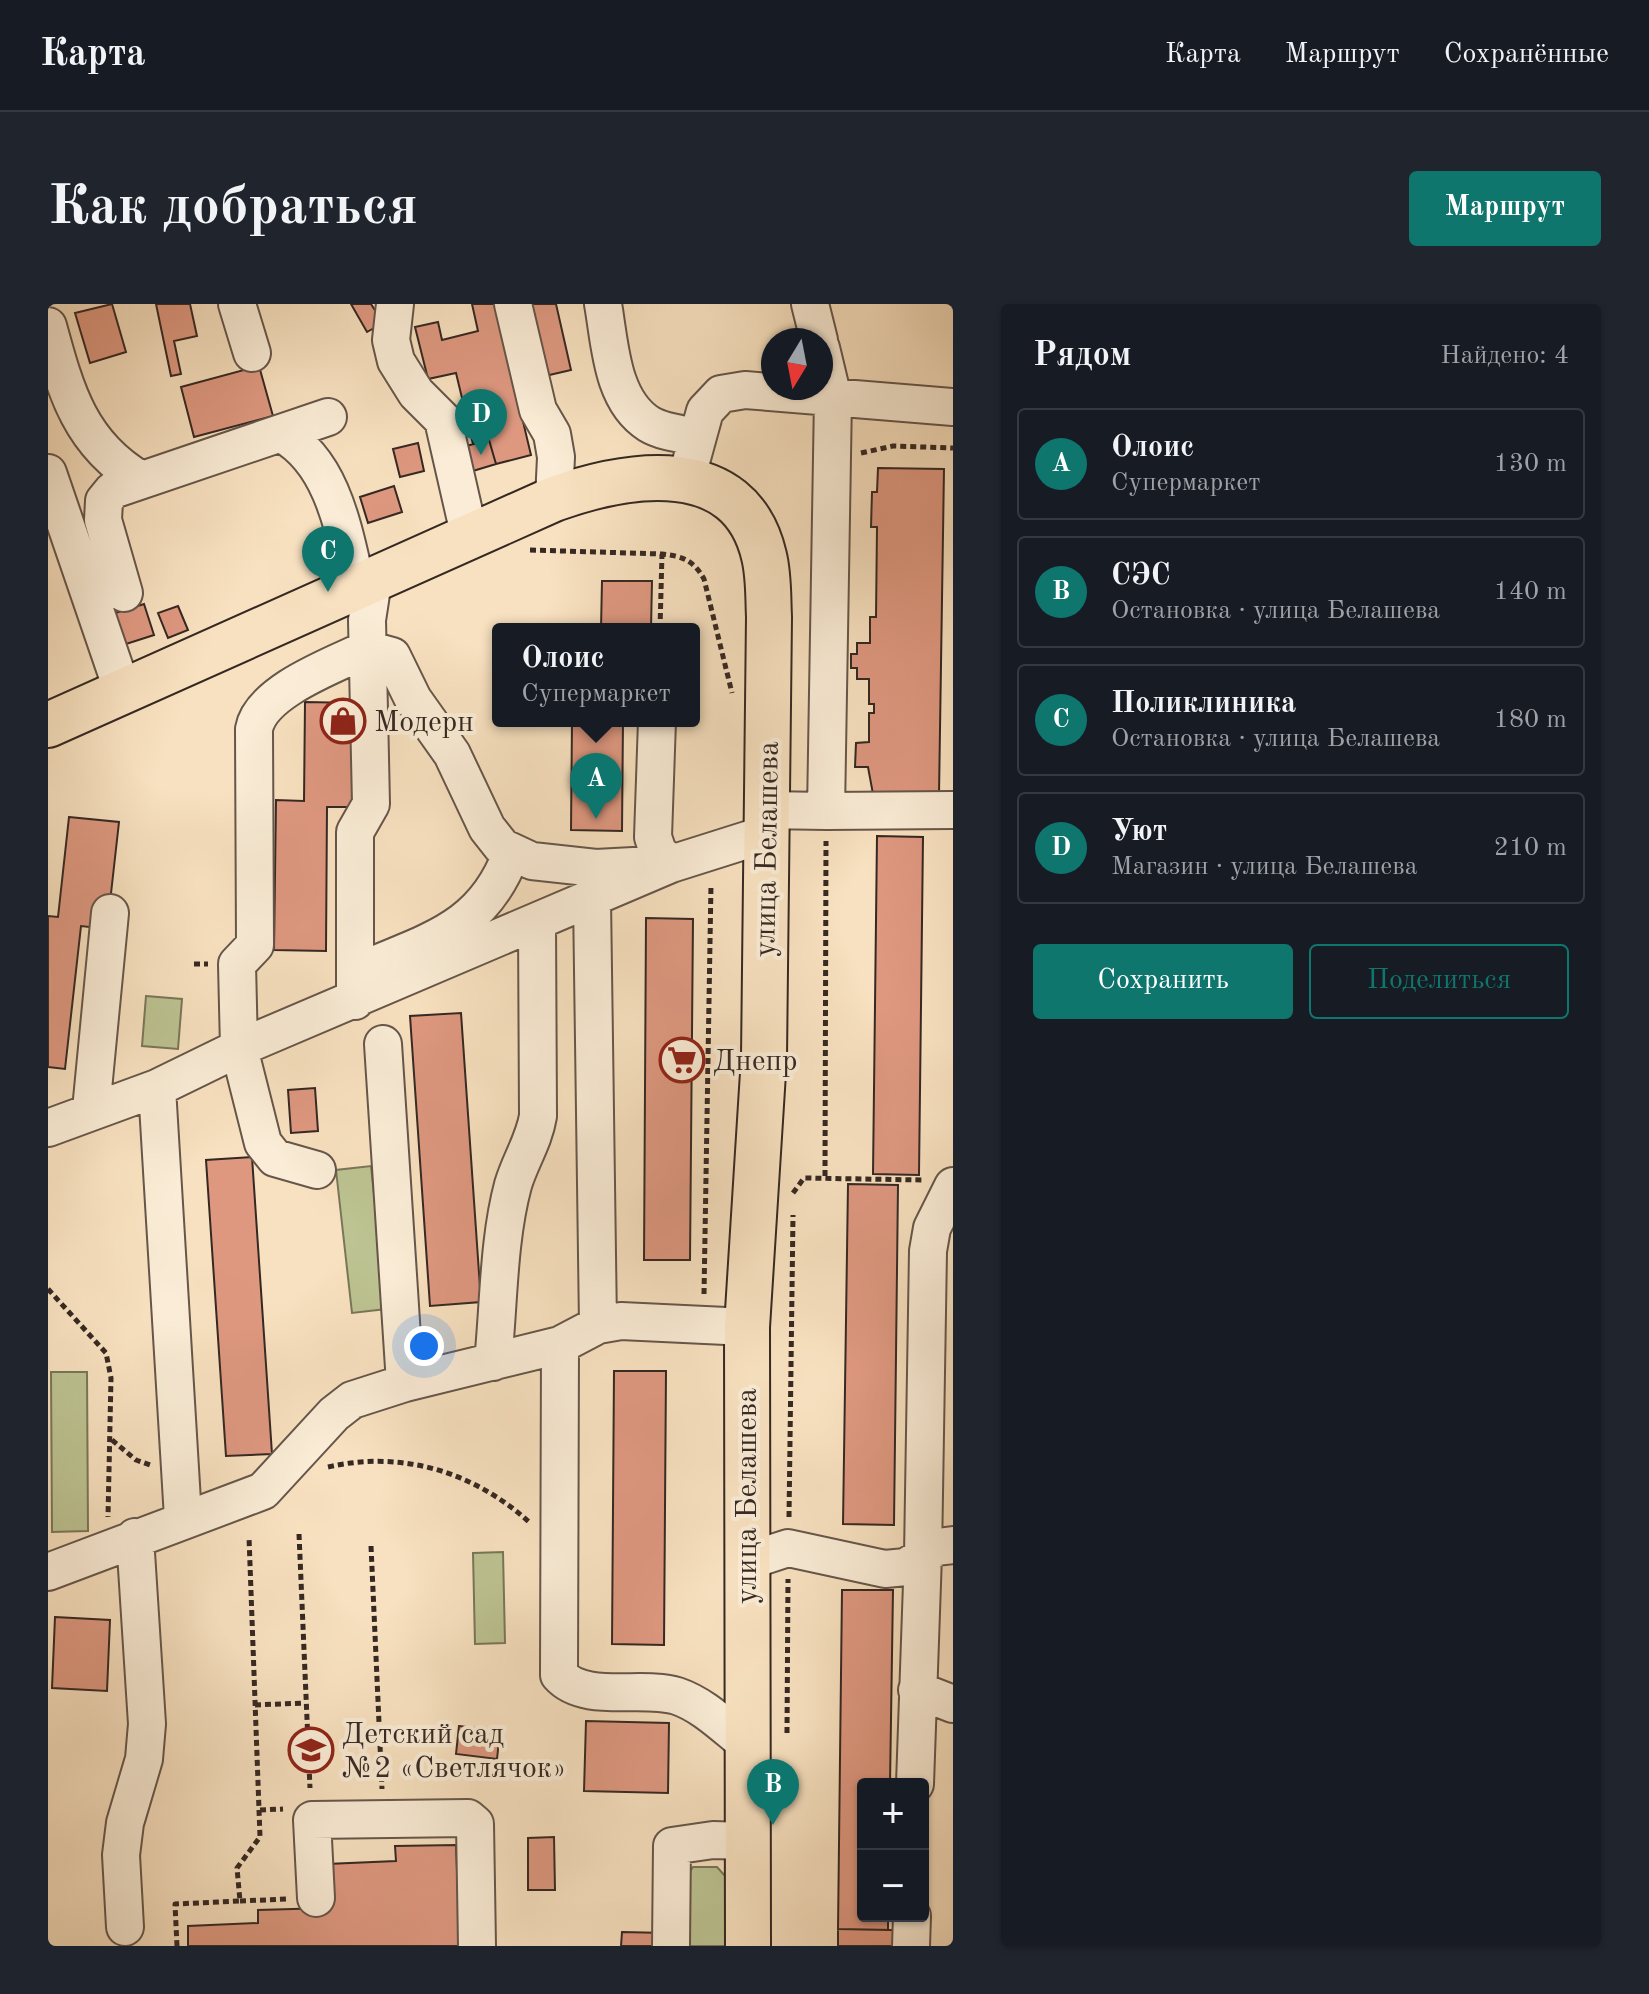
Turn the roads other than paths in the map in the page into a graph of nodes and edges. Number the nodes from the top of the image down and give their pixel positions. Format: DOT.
graph roads {
  1 [pos="237,304"];
  2 [pos="395,304"];
  3 [pos="513,304"];
  4 [pos="603,304"];
  5 [pos="810,304"];
  6 [pos="48,326"];
  7 [pos="816,328"];
  8 [pos="252,353"];
  9 [pos="761,391"];
  10 [pos="833,398"];
  11 [pos="833,400"];
  12 [pos="953,407"];
  13 [pos="328,417"];
  14 [pos="282,434"];
  15 [pos="697,437"];
  16 [pos="48,473"];
  17 [pos="141,480"];
  18 [pos="686,480"];
  19 [pos="554,499"];
  20 [pos="470,538"];
  21 [pos="365,584"];
  22 [pos="124,593"];
  23 [pos="367,649"];
  24 [pos="123,692"];
  25 [pos="48,725"];
  26 [pos="657,727"];
  27 [pos="953,810"];
  28 [pos="826,811"];
  29 [pos="766,822"];
  30 [pos="511,854"];
  31 [pos="671,864"];
  32 [pos="592,899"];
  33 [pos="110,913"];
  34 [pos="537,923"];
  35 [pos="355,987"];
  36 [pos="383,1044"];
  37 [pos="239,1048"];
  38 [pos="157,1088"];
  39 [pos="91,1110"];
  40 [pos="48,1128"];
  41 [pos="317,1170"];
  42 [pos="945,1183"];
  43 [pos="598,1325"];
  44 [pos="747,1327"];
  45 [pos="560,1345"];
  46 [pos="493,1362"];
  47 [pos="405,1383"];
  48 [pos="183,1518"];
  49 [pos="121,1543"];
  50 [pos="938,1550"];
  51 [pos="745,1562"];
  52 [pos="48,1572"];
  53 [pos="917,1690"];
  54 [pos="953,1704"];
  55 [pos="767,1746"];
  56 [pos="915,1778"];
  57 [pos="745,1841"];
  58 [pos="316,1898"];
  59 [pos="912,1922"];
  60 [pos="125,1927"];
  61 [pos="477,1946"];
  62 [pos="671,1946"];
  63 [pos="748,1946"];
  64 [pos="911,1946"];
  1 -- 8 [label="street"];
  2 -- 20 [label="street"];
  3 -- 19 [label="street"];
  4 -- 15 [label="street"];
  5 -- 7 [label="street"];
  6 -- 17 [label="street"];
  9 -- 15 [label="street"];
  10 -- 12 [label="street"];
  11 -- 28 [label="street"];
  13 -- 14 [label="street"];
  14 -- 17 [label="street"];
  14 -- 21 [label="street"];
  15 -- 18 [label="street"];
  16 -- 24 [label="street"];
  17 -- 22 [label="street"];
  18 -- 19 [label="main road, улица Белашева"];
  18 -- 29 [label="main road, улица Белашева"];
  19 -- 20 [label="main road, улица Белашева"];
  20 -- 21 [label="main road, улица Белашева"];
  21 -- 23 [label="street"];
  21 -- 24 [label="main road, улица Белашева"];
  23 -- 30 [label="street"];
  23 -- 35 [label="street"];
  23 -- 37 [label="street"];
  24 -- 25 [label="main road, улица Белашева"];
  26 -- 31 [label="street"];
  27 -- 28 [label="street"];
  28 -- 29 [label="street"];
  29 -- 31 [label="street"];
  29 -- 44 [label="main road, улица Белашева"];
  30 -- 31 [label="street"];
  30 -- 35 [label="street"];
  31 -- 32 [label="street"];
  32 -- 34 [label="street"];
  32 -- 43 [label="street"];
  33 -- 39 [label="street"];
  34 -- 35 [label="street"];
  34 -- 46 [label="street"];
  35 -- 37 [label="street"];
  36 -- 47 [label="street"];
  37 -- 38 [label="street"];
  37 -- 41 [label="street"];
  38 -- 39 [label="street"];
  38 -- 48 [label="street"];
  39 -- 40 [label="street"];
  42 -- 50 [label="street"];
  43 -- 44 [label="street"];
  43 -- 45 [label="street"];
  44 -- 51 [label="main road, улица Белашева"];
  45 -- 46 [label="street"];
  45 -- 55 [label="street"];
  46 -- 47 [label="street"];
  47 -- 48 [label="street"];
  48 -- 49 [label="street"];
  49 -- 52 [label="street"];
  49 -- 60 [label="street"];
  50 -- 51 [label="street"];
  50 -- 53 [label="street"];
  51 -- 55 [label="main road, улица Белашева"];
  53 -- 54 [label="street"];
  53 -- 56 [label="street"];
  55 -- 57 [label="main road, улица Белашева"];
  57 -- 62 [label="street"];
  57 -- 63 [label="main road, улица Белашева"];
  58 -- 61 [label="street"];
  59 -- 64 [label="street"];
}
